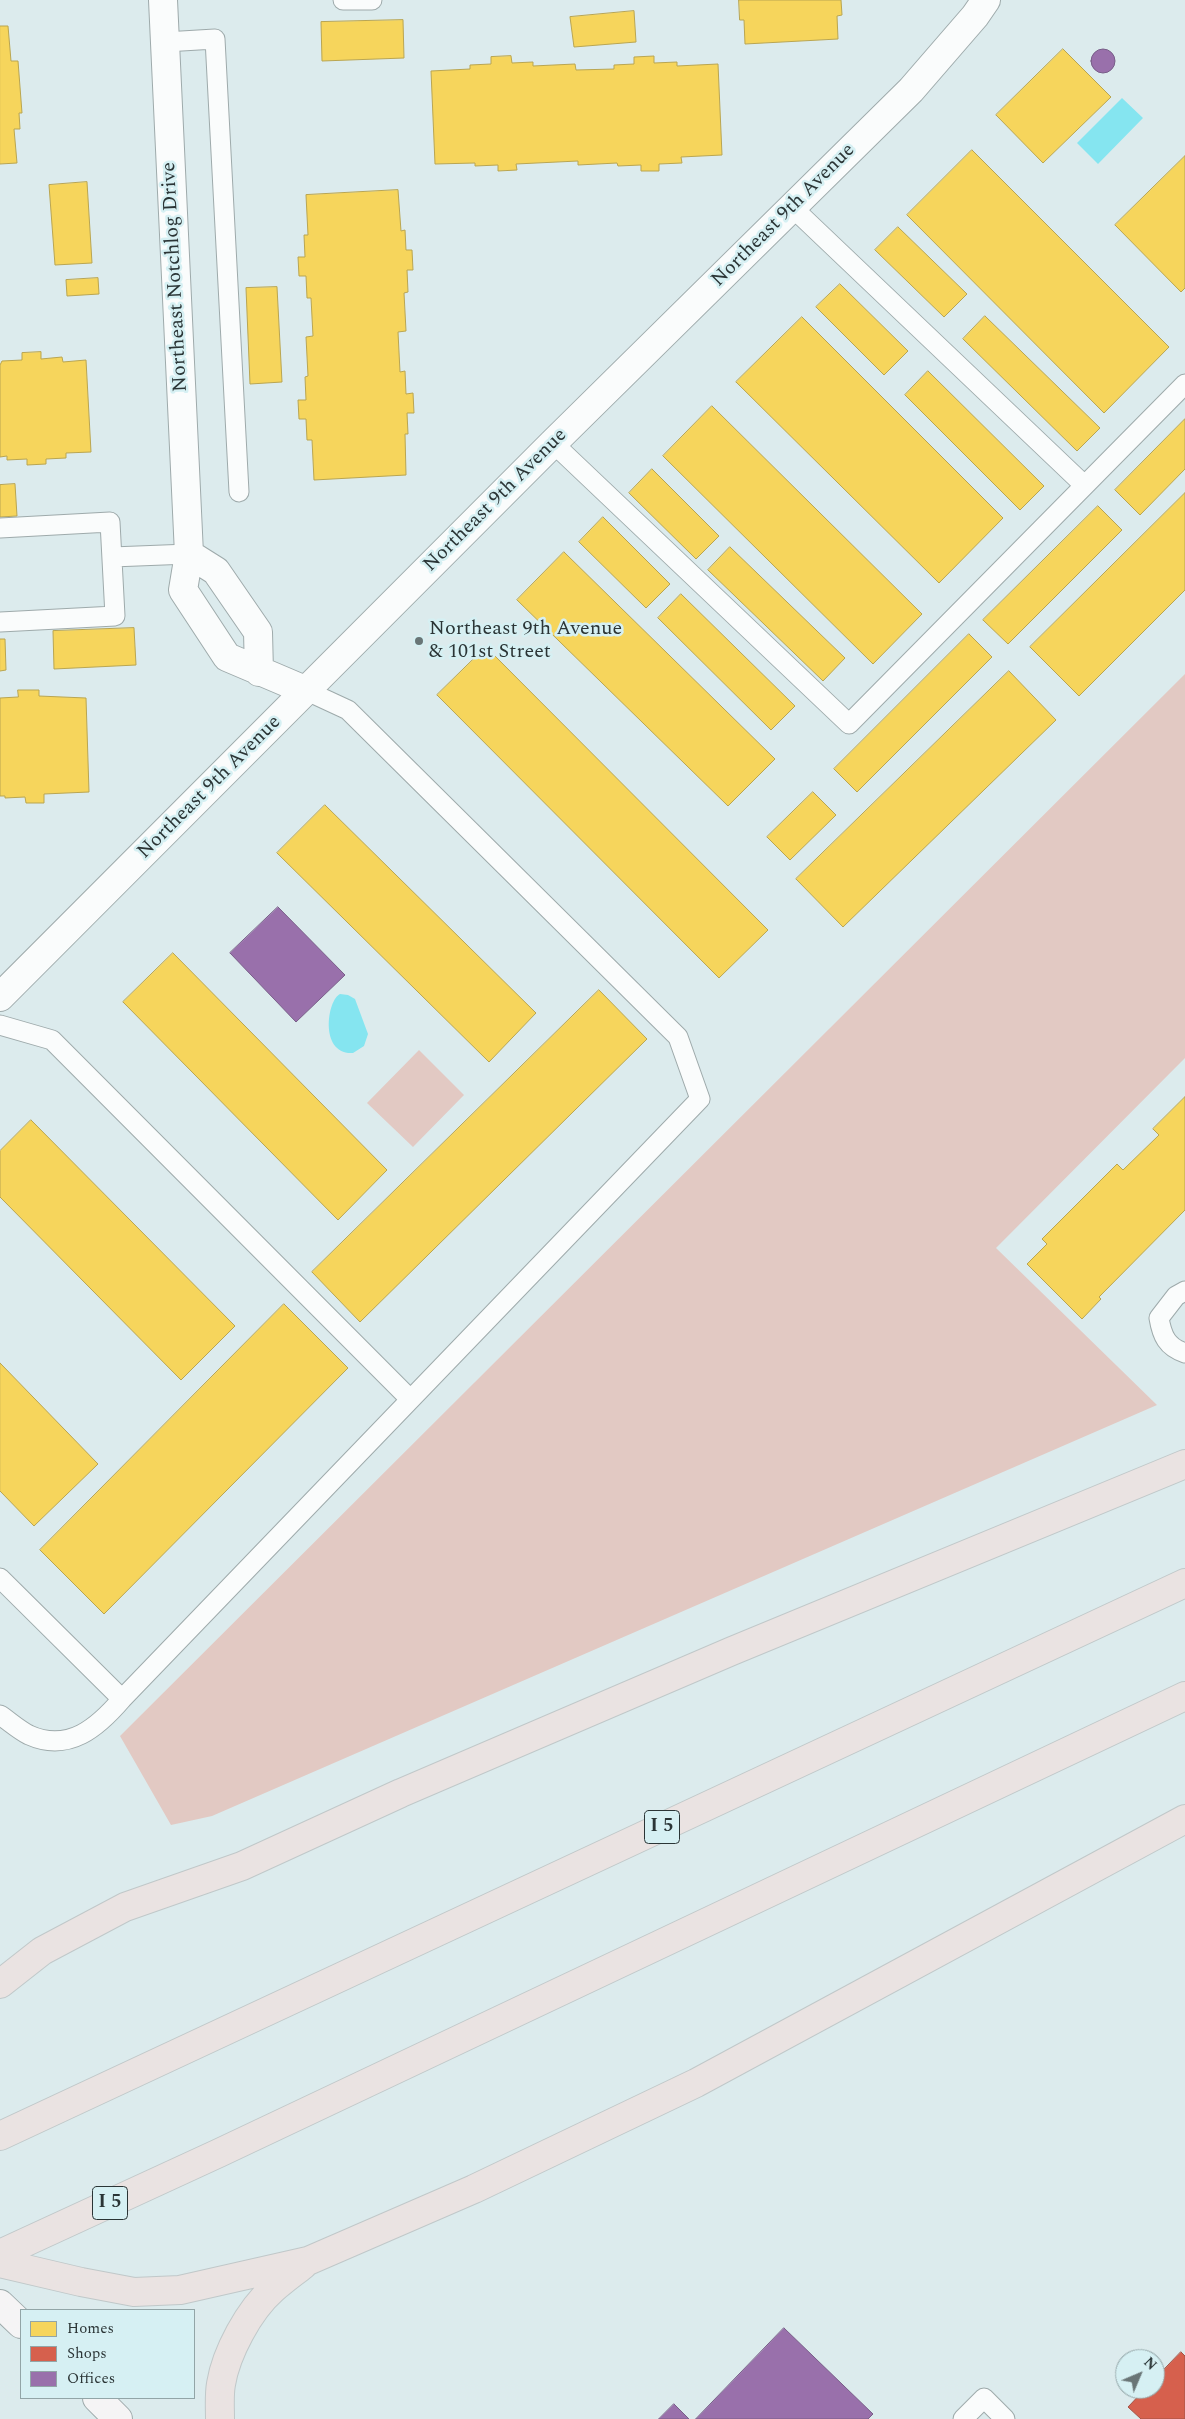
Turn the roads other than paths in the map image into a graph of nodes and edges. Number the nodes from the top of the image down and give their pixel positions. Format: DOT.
graph roads {
  1 [pos="163,0"];
  2 [pos="343,0"];
  3 [pos="372,0"];
  4 [pos="986,0"];
  5 [pos="165,42"];
  6 [pos="793,208"];
  7 [pos="1185,384"];
  8 [pos="553,443"];
  9 [pos="1084,484"];
  10 [pos="239,492"];
  11 [pos="0,528"];
  12 [pos="189,554"];
  13 [pos="112,557"];
  14 [pos="0,622"];
  15 [pos="259,672"];
  16 [pos="307,691"];
  17 [pos="0,997"];
  18 [pos="0,1025"];
  19 [pos="1185,1291"];
  20 [pos="1185,1353"];
  21 [pos="410,1399"];
  22 [pos="1185,1464"];
  23 [pos="0,1578"];
  24 [pos="1185,1583"];
  25 [pos="1185,1696"];
  26 [pos="122,1699"];
  27 [pos="0,1715"];
  28 [pos="1185,1819"];
  29 [pos="0,1984"];
  30 [pos="0,2136"];
  31 [pos="0,2254"];
  32 [pos="308,2261"];
  33 [pos="0,2263"];
  34 [pos="0,2304"];
  35 [pos="20,2323"];
  36 [pos="98,2399"];
  37 [pos="118,2419"];
  38 [pos="220,2419"];
  39 [pos="963,2419"];
  40 [pos="1005,2419"];
  1 -- 5 [label="street, Northeast Notchlog Drive"];
  2 -- 3 [label="lane"];
  4 -- 6 [label="street, Northeast 9th Avenue"];
  5 -- 10 [label="lane"];
  5 -- 12 [label="street, Northeast Notchlog Drive"];
  6 -- 8 [label="street, Northeast 9th Avenue"];
  6 -- 9 [label="lane"];
  7 -- 9 [label="lane"];
  8 -- 9 [label="lane"];
  8 -- 16 [label="street, Northeast 9th Avenue"];
  11 -- 13 [label="lane"];
  12 -- 13 [label="lane"];
  12 -- 15 [label="street"];
  12 -- 15 [label="street, Northeast Notchlog Drive"];
  13 -- 14 [label="lane"];
  15 -- 16 [label="street, Northeast Notchlog Drive"];
  16 -- 17 [label="street, Northeast 9th Avenue"];
  16 -- 21 [label="lane"];
  18 -- 21 [label="lane"];
  19 -- 20 [label="lane"];
  21 -- 26 [label="lane"];
  22 -- 29 [label="highway"];
  23 -- 26 [label="lane"];
  24 -- 30 [label="highway, I 5"];
  25 -- 31 [label="highway, I 5"];
  26 -- 27 [label="lane"];
  28 -- 32 [label="highway"];
  32 -- 33 [label="highway"];
  32 -- 38 [label="highway"];
  34 -- 35 [label="main road"];
  36 -- 37 [label="main road"];
  39 -- 40 [label="lane"];
}
